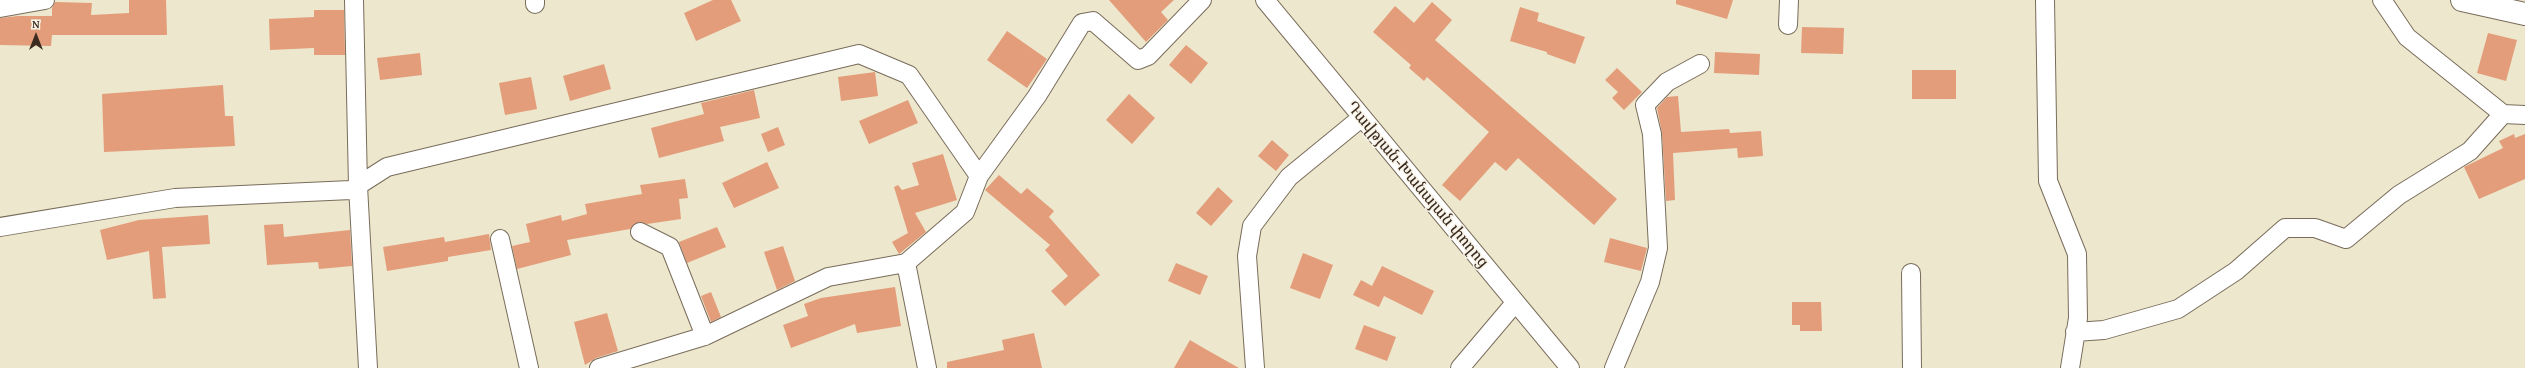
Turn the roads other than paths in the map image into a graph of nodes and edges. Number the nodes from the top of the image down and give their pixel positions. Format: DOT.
graph roads {
  1 [pos="45,0"];
  2 [pos="354,0"];
  3 [pos="1202,0"];
  4 [pos="1265,0"];
  5 [pos="1789,0"];
  6 [pos="2045,0"];
  7 [pos="2382,0"];
  8 [pos="2462,0"];
  9 [pos="0,8"];
  10 [pos="2525,14"];
  11 [pos="1788,25"];
  12 [pos="1700,64"];
  13 [pos="2503,114"];
  14 [pos="2525,115"];
  15 [pos="1361,118"];
  16 [pos="980,176"];
  17 [pos="358,186"];
  18 [pos="0,227"];
  19 [pos="640,232"];
  20 [pos="500,239"];
  21 [pos="906,263"];
  22 [pos="1911,273"];
  23 [pos="1515,303"];
  24 [pos="2076,332"];
  25 [pos="705,336"];
  26 [pos="368,368"];
  27 [pos="529,368"];
  28 [pos="599,368"];
  29 [pos="927,368"];
  30 [pos="1255,368"];
  31 [pos="1460,368"];
  32 [pos="1570,368"];
  33 [pos="1614,368"];
  34 [pos="1912,368"];
  35 [pos="2070,368"];
  1 -- 9 [label="street"];
  2 -- 17 [label="street"];
  3 -- 16 [label="street"];
  4 -- 15 [label="street, Դավթյան-Խանայան փողոց"];
  5 -- 11 [label="street"];
  6 -- 24 [label="street"];
  7 -- 13 [label="street"];
  8 -- 10 [label="main road"];
  12 -- 33 [label="street"];
  13 -- 14 [label="street"];
  13 -- 24 [label="street"];
  15 -- 23 [label="street, Դավթյան-Խանայան փողոց"];
  15 -- 30 [label="street"];
  16 -- 17 [label="street"];
  16 -- 21 [label="street"];
  17 -- 18 [label="street"];
  17 -- 26 [label="street"];
  19 -- 25 [label="street"];
  20 -- 27 [label="street"];
  21 -- 25 [label="street"];
  21 -- 29 [label="street"];
  22 -- 34 [label="street"];
  23 -- 31 [label="street"];
  23 -- 32 [label="street, Դավթյան-Խանայան փողոց"];
  24 -- 35 [label="street"];
  25 -- 28 [label="street"];
}
